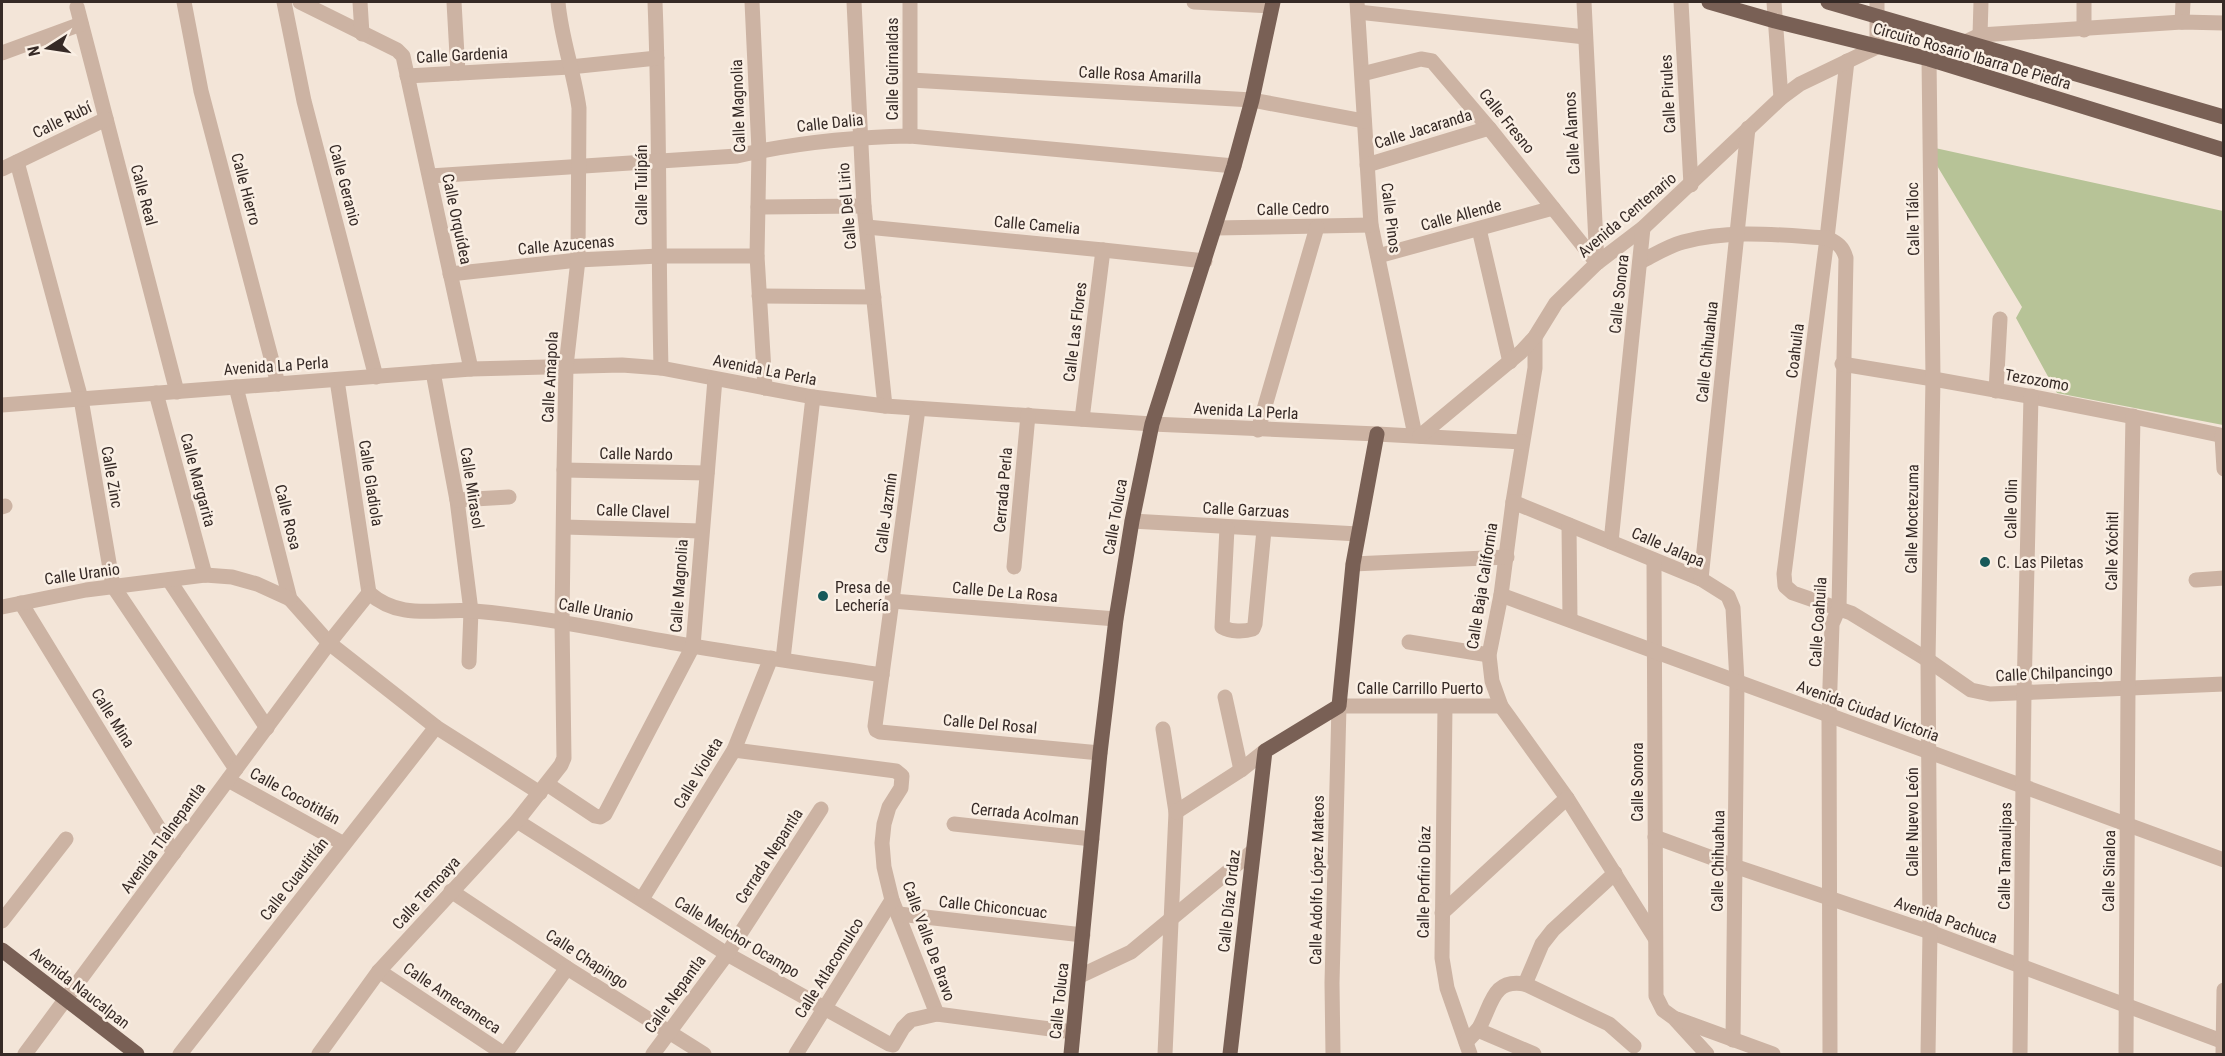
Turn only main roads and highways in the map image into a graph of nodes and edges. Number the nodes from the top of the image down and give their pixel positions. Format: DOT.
graph roads {
  1 [pos="1709,2"];
  2 [pos="1828,2"];
  3 [pos="1268,4"];
  4 [pos="1877,8"];
  5 [pos="2223,117"];
  6 [pos="2223,150"];
  7 [pos="1377,434"];
  8 [pos="1265,752"];
  9 [pos="2,950"];
  10 [pos="137,1054"];
  11 [pos="1071,1054"];
  12 [pos="1230,1054"];
  1 -- 6 [label="main road, Circuito Rosario Ibarra De Piedra"];
  2 -- 4 [label="main road"];
  3 -- 11 [label="main road, Calle Toluca"];
  4 -- 5 [label="main road"];
  7 -- 8 [label="main road, Calle Adolfo López Mateos"];
  8 -- 12 [label="main road, Calle Díaz Ordaz"];
  9 -- 10 [label="main road, Avenida Naucalpan"];
}
